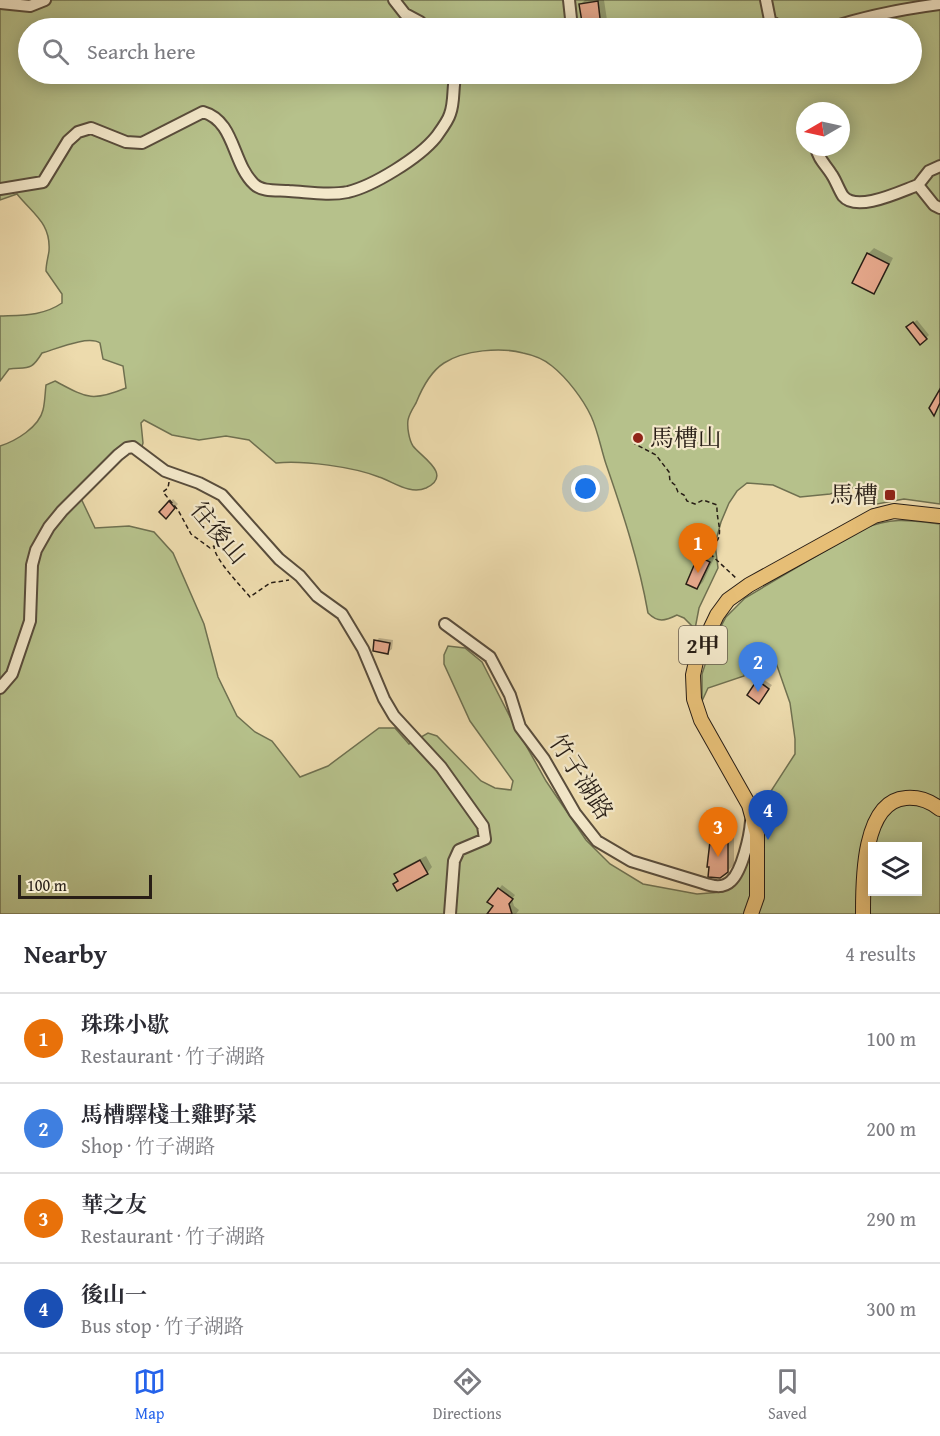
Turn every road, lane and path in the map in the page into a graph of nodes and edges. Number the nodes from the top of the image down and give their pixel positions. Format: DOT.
graph roads {
  1 [pos="45,0"];
  2 [pos="394,0"];
  3 [pos="569,0"];
  4 [pos="766,0"];
  5 [pos="0,3"];
  6 [pos="940,4"];
  7 [pos="412,18"];
  8 [pos="571,18"];
  9 [pos="770,18"];
  10 [pos="860,18"];
  11 [pos="455,84"];
  12 [pos="818,156"];
  13 [pos="940,166"];
  14 [pos="918,185"];
  15 [pos="0,189"];
  16 [pos="940,208"];
  17 [pos="637,441"];
  18 [pos="172,473"];
  19 [pos="940,516"];
  20 [pos="300,576"];
  21 [pos="747,586"];
  22 [pos="445,624"];
  23 [pos="0,688"];
  24 [pos="940,809"];
  25 [pos="752,812"];
  26 [pos="450,914"];
  27 [pos="751,914"];
  28 [pos="863,914"];
  1 -- 5 [label="street"];
  2 -- 7 [label="street"];
  3 -- 8 [label="street"];
  4 -- 9 [label="street"];
  6 -- 10 [label="street"];
  11 -- 15 [label="street"];
  12 -- 14 [label="street"];
  13 -- 14 [label="street"];
  14 -- 16 [label="street"];
  17 -- 21 [label="path"];
  18 -- 20 [label="street"];
  18 -- 20 [label="path, 往後山"];
  18 -- 23 [label="street"];
  19 -- 21 [label="main road, 2甲"];
  20 -- 26 [label="street"];
  21 -- 25 [label="main road, 2甲"];
  22 -- 25 [label="street, 竹子湖路"];
  24 -- 28 [label="main road"];
  25 -- 27 [label="main road, 2甲"];
}
